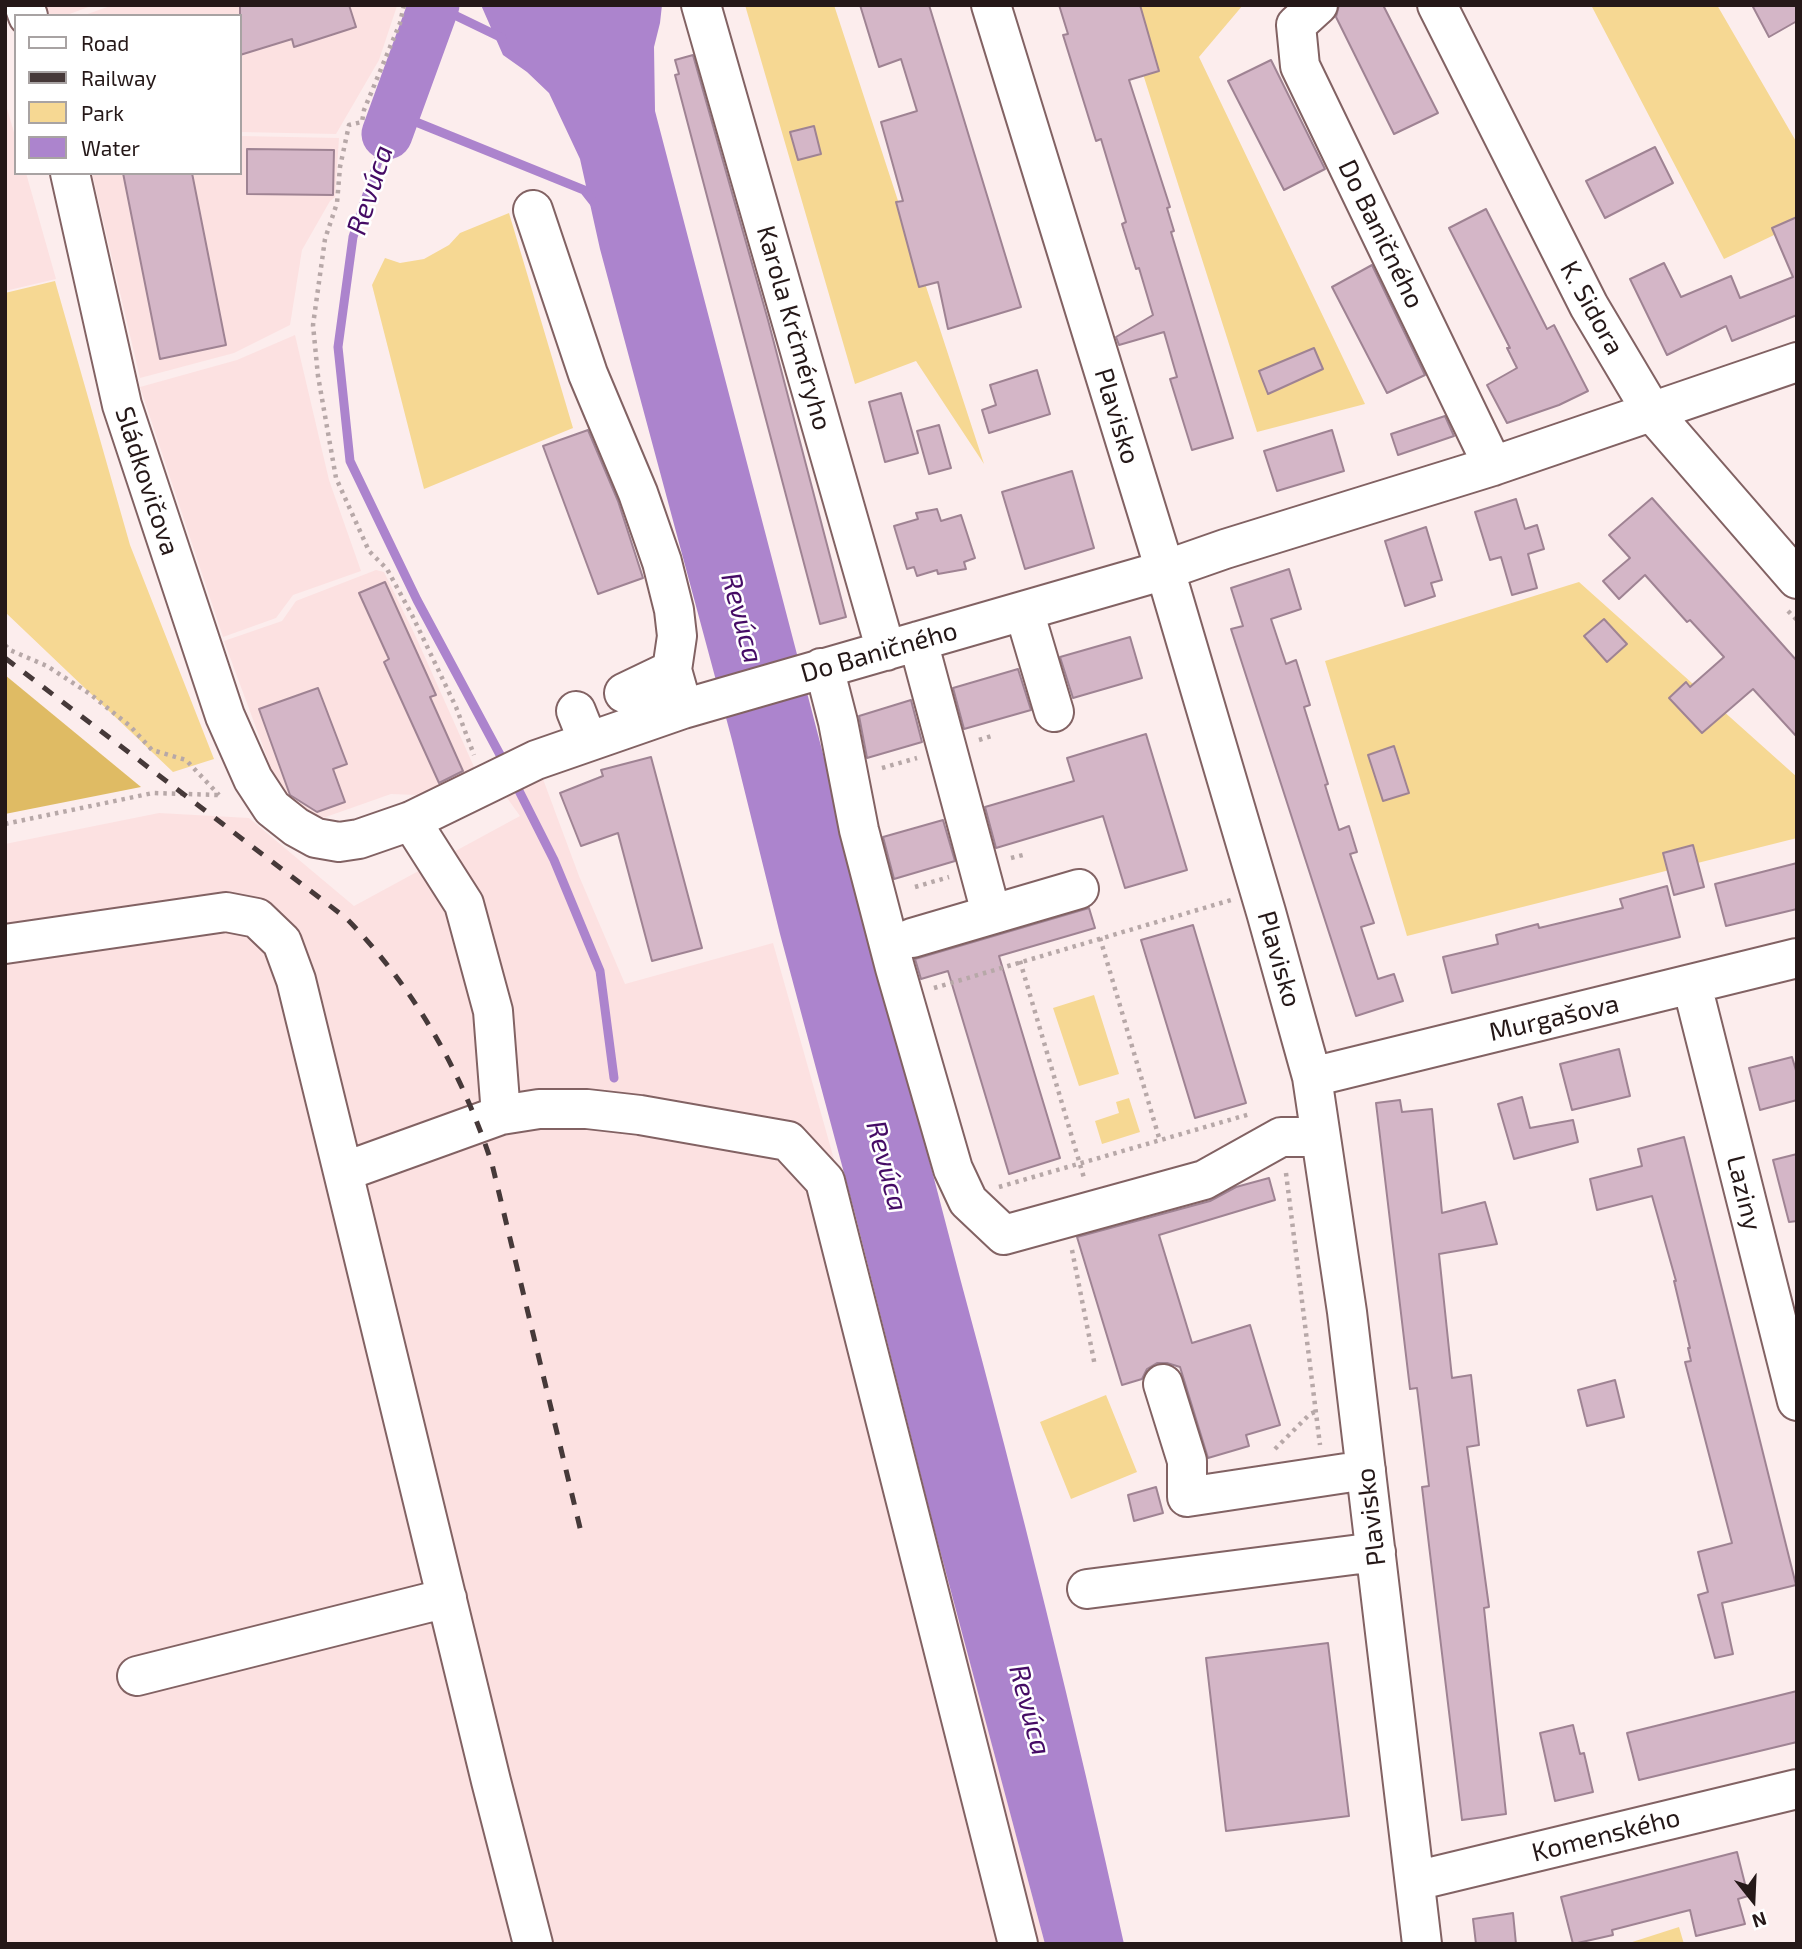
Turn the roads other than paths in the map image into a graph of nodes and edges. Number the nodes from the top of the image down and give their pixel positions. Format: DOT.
graph roads {
  1 [pos="701,5"];
  2 [pos="991,5"];
  3 [pos="1318,5"];
  4 [pos="1437,5"];
  5 [pos="69,175"];
  6 [pos="533,210"];
  7 [pos="1797,362"];
  8 [pos="1651,412"];
  9 [pos="1493,466"];
  10 [pos="1165,570"];
  11 [pos="1797,579"];
  12 [pos="1024,611"];
  13 [pos="902,646"];
  14 [pos="672,670"];
  15 [pos="816,670"];
  16 [pos="624,692"];
  17 [pos="696,706"];
  18 [pos="1054,712"];
  19 [pos="253,779"];
  20 [pos="411,821"];
  21 [pos="1079,889"];
  22 [pos="991,913"];
  23 [pos="912,938"];
  24 [pos="5,944"];
  25 [pos="1797,958"];
  26 [pos="1692,985"];
  27 [pos="1312,1077"];
  28 [pos="501,1115"];
  29 [pos="1321,1137"];
  30 [pos="344,1172"];
  31 [pos="1163,1384"];
  32 [pos="1797,1401"];
  33 [pos="1366,1470"];
  34 [pos="1376,1552"];
  35 [pos="1087,1589"];
  36 [pos="447,1598"];
  37 [pos="137,1676"];
  38 [pos="1797,1788"];
  39 [pos="1415,1881"];
  40 [pos="533,1944"];
  41 [pos="1018,1944"];
  42 [pos="1422,1944"];
  1 -- 13 [label="street, Karola Krčméryho"];
  2 -- 10 [label="street, Plavisko"];
  3 -- 9 [label="street, Do Baničného"];
  4 -- 8 [label="street, K. Sidora"];
  5 -- 19 [label="street, Sládkovičova"];
  6 -- 14 [label="street"];
  7 -- 8 [label="street, Do Baničného"];
  8 -- 9 [label="street, Do Baničného"];
  8 -- 11 [label="street, K. Sidora"];
  9 -- 10 [label="street, Do Baničného"];
  10 -- 12 [label="street, Do Baničného"];
  10 -- 27 [label="street, Plavisko"];
  12 -- 13 [label="street, Do Baničného"];
  12 -- 18 [label="street"];
  13 -- 15 [label="street, Do Baničného"];
  13 -- 22 [label="street, Karola Krčméryho"];
  14 -- 16 [label="street"];
  14 -- 17 [label="street"];
  15 -- 17 [label="street, Do Baničného"];
  15 -- 29 [label="street"];
  17 -- 20 [label="street, Do Baničného"];
  19 -- 20 [label="street, Do Baničného"];
  20 -- 28 [label="street"];
  21 -- 22 [label="street"];
  22 -- 23 [label="street"];
  24 -- 30 [label="street"];
  25 -- 26 [label="street, Murgašova"];
  26 -- 27 [label="street, Murgašova"];
  26 -- 32 [label="street, Laziny"];
  27 -- 29 [label="street, Plavisko"];
  28 -- 30 [label="street"];
  28 -- 41 [label="street"];
  29 -- 33 [label="street, Plavisko"];
  30 -- 36 [label="street"];
  31 -- 33 [label="street"];
  33 -- 34 [label="street, Plavisko"];
  34 -- 35 [label="street"];
  34 -- 39 [label="street, Plavisko"];
  36 -- 37 [label="street"];
  36 -- 40 [label="street"];
  38 -- 39 [label="street, Komenského"];
  39 -- 42 [label="street, Plavisko"];
}
